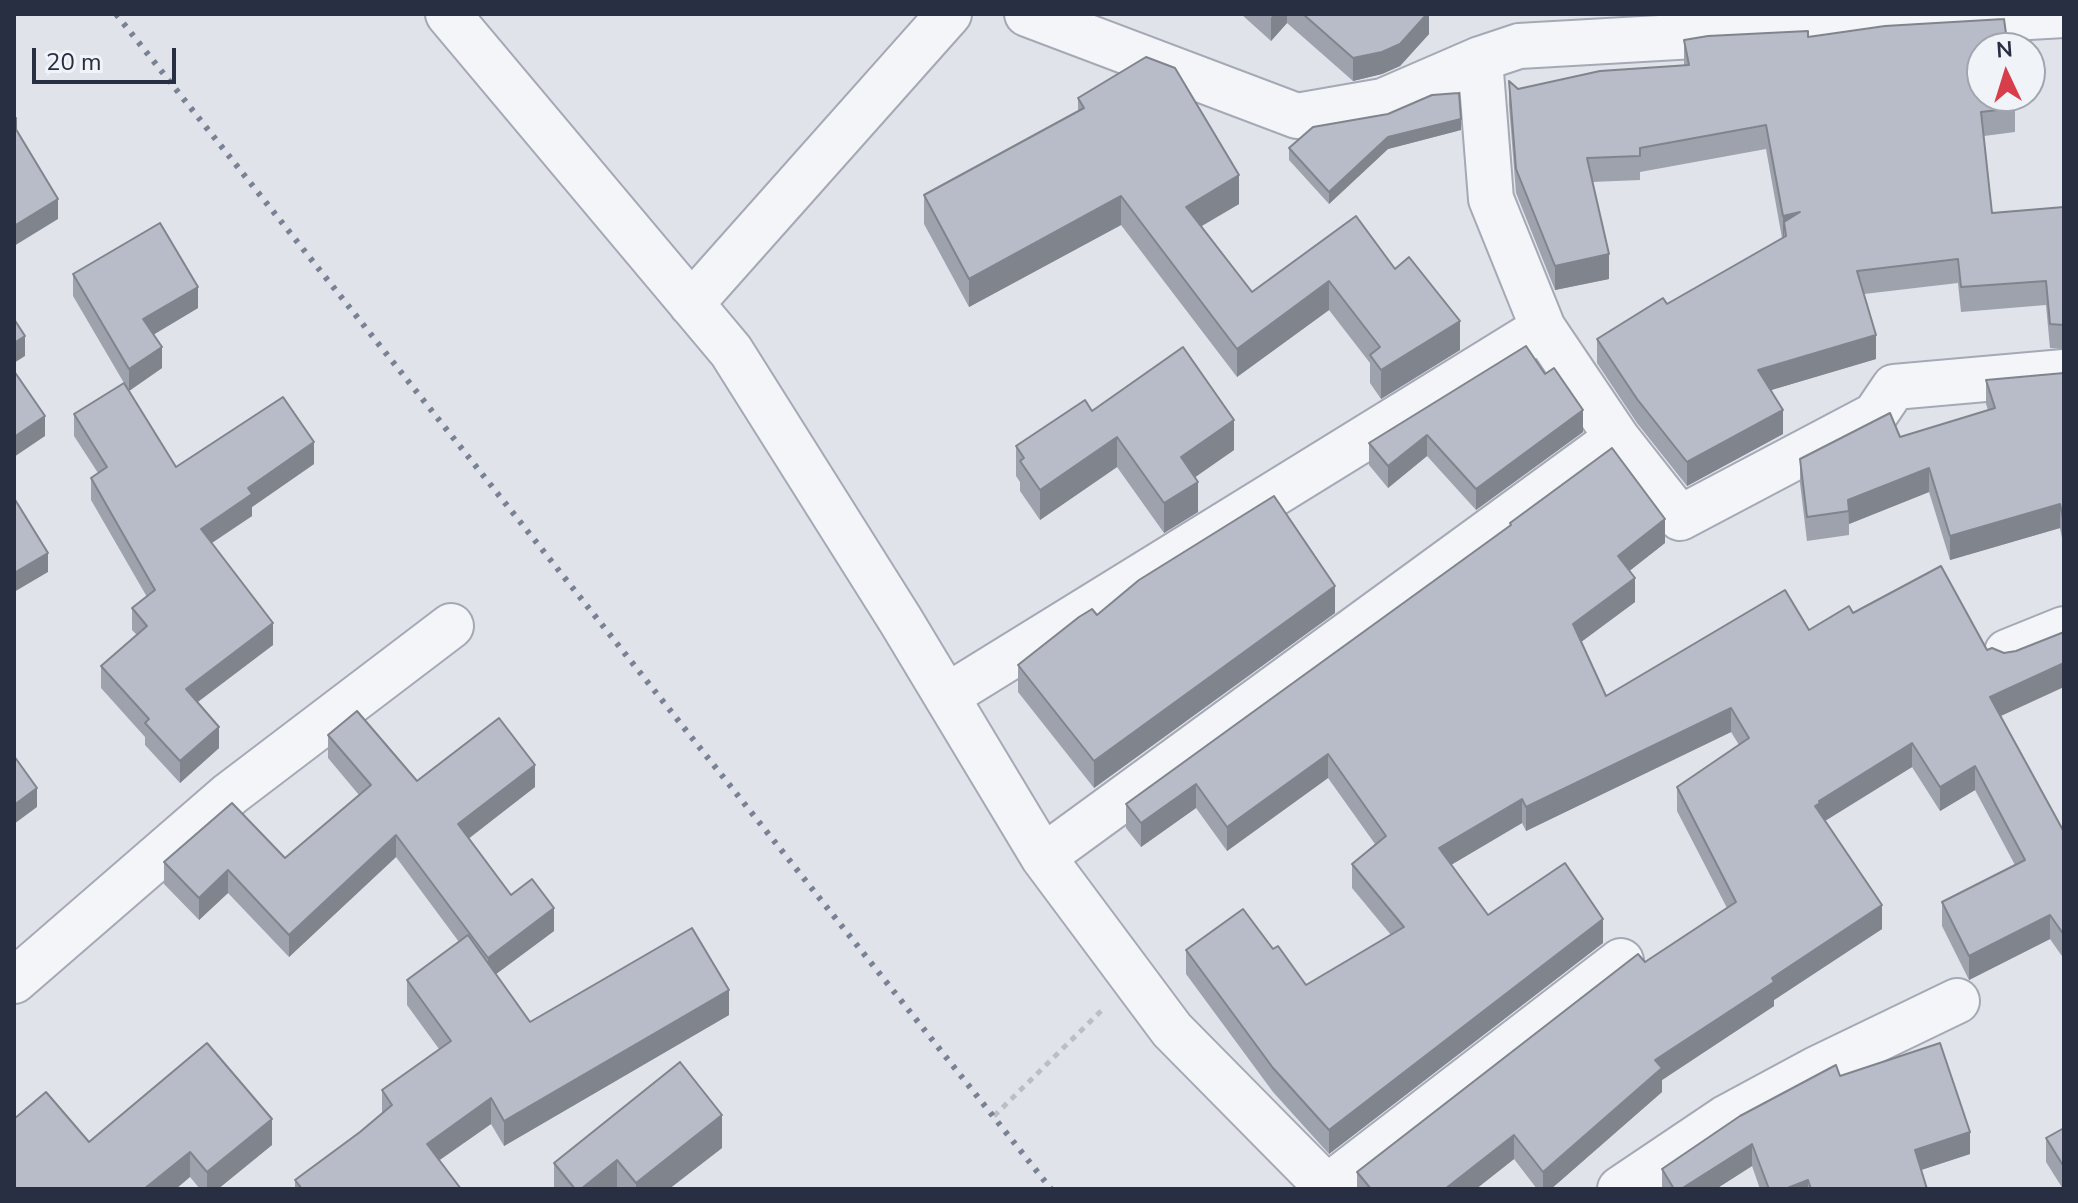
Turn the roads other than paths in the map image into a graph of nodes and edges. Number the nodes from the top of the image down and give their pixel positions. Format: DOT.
graph roads {
  1 [pos="448,14"];
  2 [pos="949,14"];
  3 [pos="1027,14"];
  4 [pos="2064,15"];
  5 [pos="1684,25"];
  6 [pos="1480,59"];
  7 [pos="691,304"];
  8 [pos="1543,328"];
  9 [pos="2064,372"];
  10 [pos="1617,438"];
  11 [pos="451,626"];
  12 [pos="2064,629"];
  13 [pos="2007,652"];
  14 [pos="947,696"];
  15 [pos="1043,857"];
  16 [pos="1621,961"];
  17 [pos="14,981"];
  18 [pos="1957,1001"];
  19 [pos="1328,1188"];
  20 [pos="1620,1189"];
  1 -- 7 [label="street"];
  2 -- 7 [label="street"];
  3 -- 6 [label="street"];
  4 -- 5 [label="street"];
  5 -- 6 [label="street"];
  6 -- 8 [label="street"];
  7 -- 14 [label="street"];
  8 -- 10 [label="street"];
  8 -- 14 [label="street"];
  9 -- 10 [label="street"];
  10 -- 15 [label="street"];
  11 -- 17 [label="street"];
  12 -- 13 [label="street"];
  14 -- 15 [label="street"];
  15 -- 19 [label="street"];
  16 -- 19 [label="street"];
  18 -- 20 [label="street"];
}
